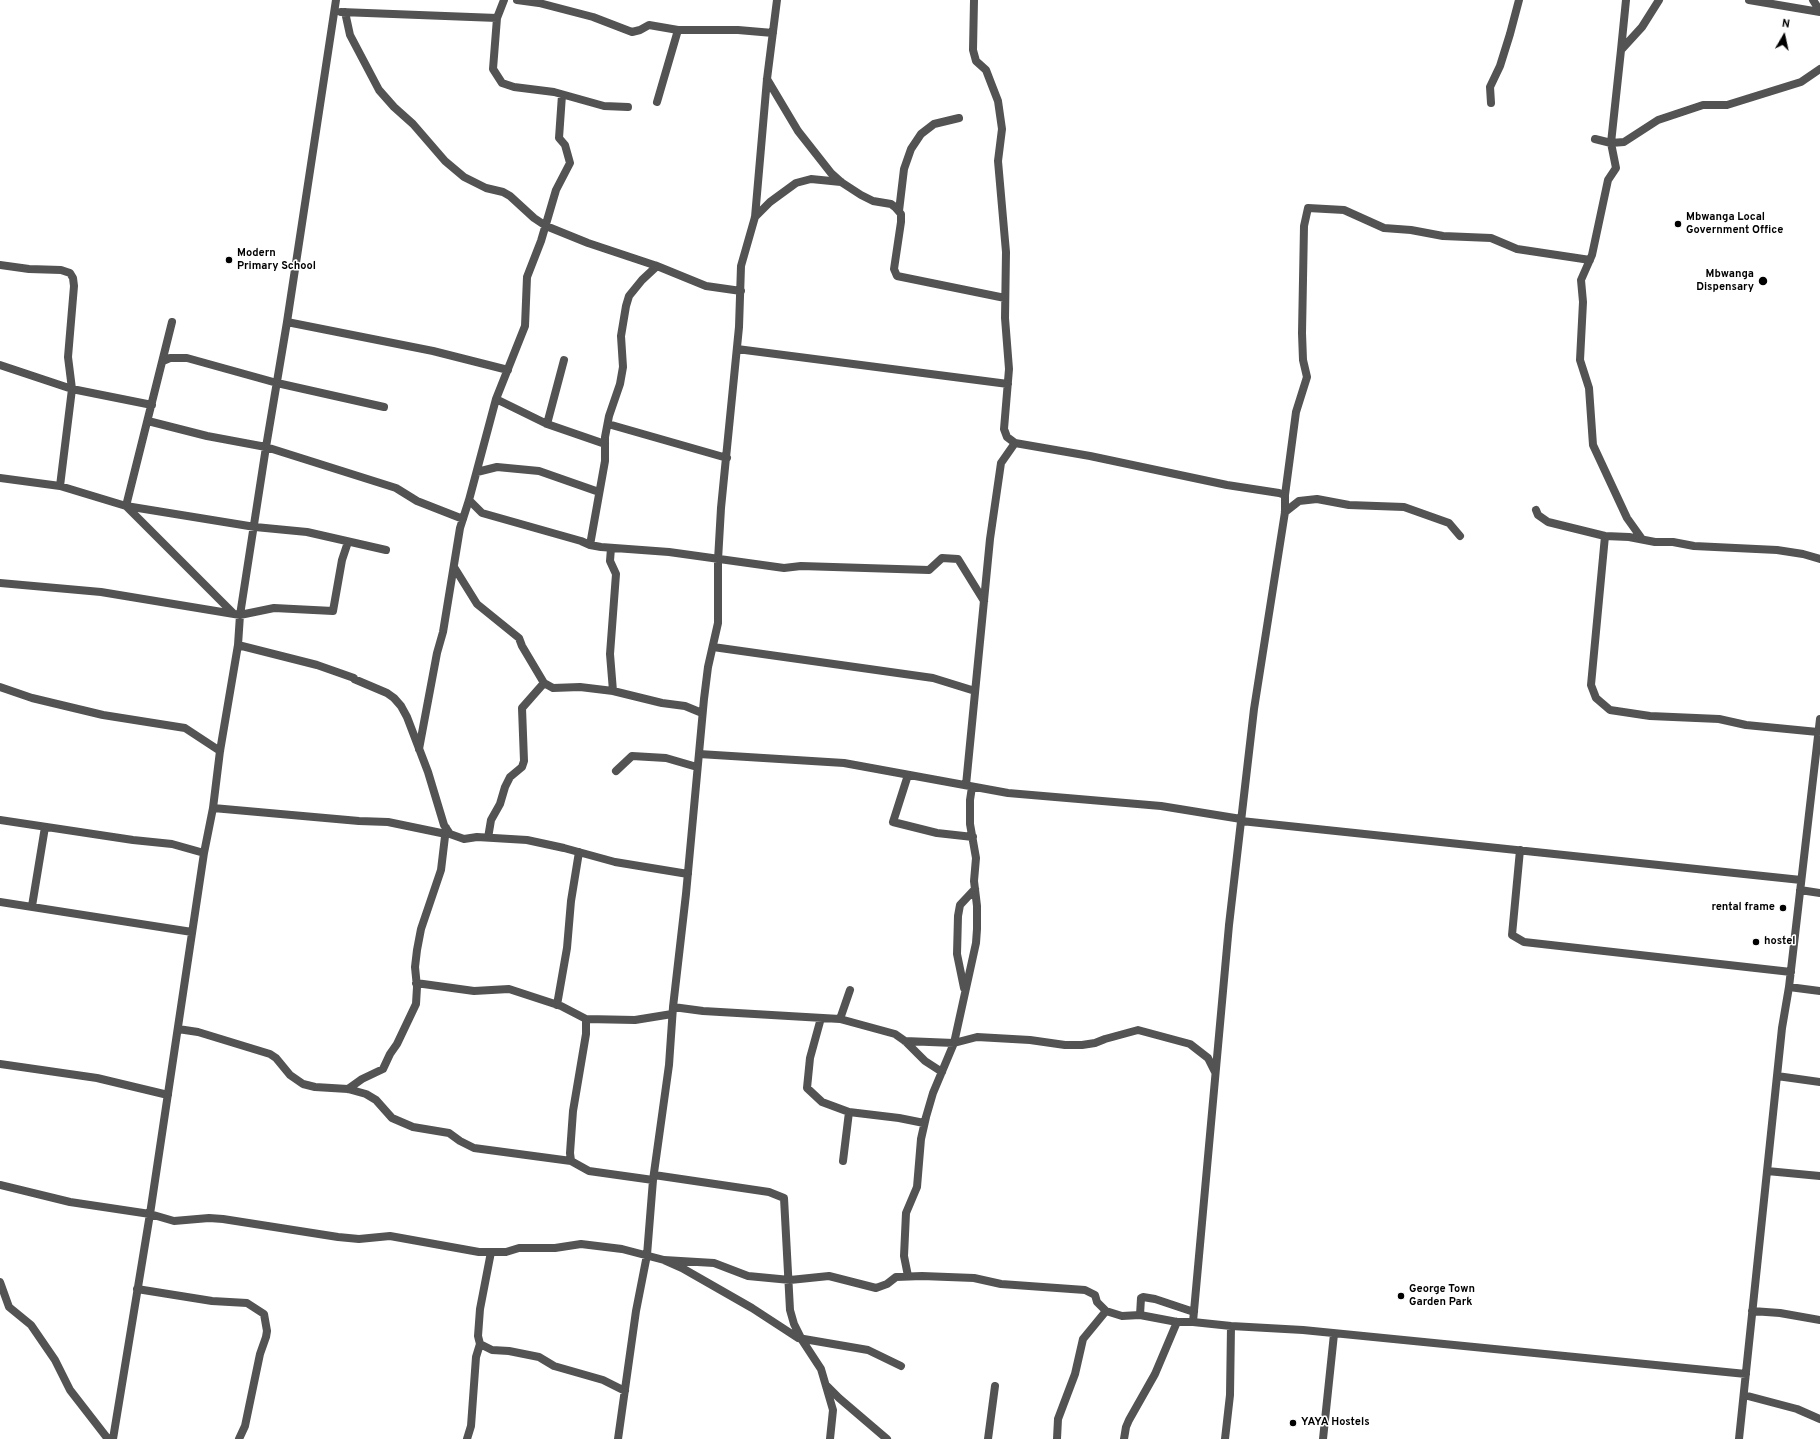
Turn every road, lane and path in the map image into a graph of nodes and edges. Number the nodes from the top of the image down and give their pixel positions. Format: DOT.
graph roads {
  1 [pos="336,0"];
  2 [pos="504,0"];
  3 [pos="517,0"];
  4 [pos="777,0"];
  5 [pos="974,0"];
  6 [pos="1519,0"];
  7 [pos="1626,0"];
  8 [pos="1659,0"];
  9 [pos="1749,0"];
  10 [pos="1813,0"];
  11 [pos="540,2"];
  12 [pos="334,12"];
  13 [pos="345,12"];
  14 [pos="1820,12"];
  15 [pos="496,18"];
  16 [pos="678,30"];
  17 [pos="773,34"];
  18 [pos="1621,50"];
  19 [pos="1820,70"];
  20 [pos="767,79"];
  21 [pos="562,95"];
  22 [pos="657,102"];
  23 [pos="1492,103"];
  24 [pos="628,107"];
  25 [pos="959,118"];
  26 [pos="1595,139"];
  27 [pos="1611,143"];
  28 [pos="841,182"];
  29 [pos="899,210"];
  30 [pos="755,217"];
  31 [pos="546,226"];
  32 [pos="1590,260"];
  33 [pos="0,265"];
  34 [pos="657,266"];
  35 [pos="740,291"];
  36 [pos="1005,298"];
  37 [pos="172,322"];
  38 [pos="287,322"];
  39 [pos="738,349"];
  40 [pos="564,360"];
  41 [pos="163,361"];
  42 [pos="0,365"];
  43 [pos="508,370"];
  44 [pos="277,383"];
  45 [pos="1008,384"];
  46 [pos="72,389"];
  47 [pos="496,399"];
  48 [pos="152,405"];
  49 [pos="384,406"];
  50 [pos="148,421"];
  51 [pos="547,424"];
  52 [pos="608,424"];
  53 [pos="1015,443"];
  54 [pos="605,444"];
  55 [pos="266,447"];
  56 [pos="727,458"];
  57 [pos="477,472"];
  58 [pos="0,478"];
  59 [pos="60,486"];
  60 [pos="599,492"];
  61 [pos="1285,495"];
  62 [pos="469,500"];
  63 [pos="126,506"];
  64 [pos="1536,510"];
  65 [pos="1285,512"];
  66 [pos="463,518"];
  67 [pos="255,527"];
  68 [pos="1460,536"];
  69 [pos="1605,536"];
  70 [pos="1642,539"];
  71 [pos="348,542"];
  72 [pos="590,545"];
  73 [pos="611,548"];
  74 [pos="386,550"];
  75 [pos="1820,559"];
  76 [pos="718,560"];
  77 [pos="454,567"];
  78 [pos="0,583"];
  79 [pos="984,600"];
  80 [pos="237,614"];
  81 [pos="238,645"];
  82 [pos="713,647"];
  83 [pos="544,683"];
  84 [pos="0,687"];
  85 [pos="613,691"];
  86 [pos="975,691"];
  87 [pos="702,713"];
  88 [pos="1820,719"];
  89 [pos="1818,732"];
  90 [pos="419,749"];
  91 [pos="220,751"];
  92 [pos="699,754"];
  93 [pos="697,767"];
  94 [pos="616,771"];
  95 [pos="908,775"];
  96 [pos="969,786"];
  97 [pos="212,808"];
  98 [pos="0,820"];
  99 [pos="1241,820"];
  100 [pos="45,827"];
  101 [pos="446,831"];
  102 [pos="973,837"];
  103 [pos="488,838"];
  104 [pos="1520,850"];
  105 [pos="579,852"];
  106 [pos="204,853"];
  107 [pos="688,874"];
  108 [pos="1801,880"];
  109 [pos="975,889"];
  110 [pos="1800,890"];
  111 [pos="1820,892"];
  112 [pos="0,902"];
  113 [pos="960,905"];
  114 [pos="32,906"];
  115 [pos="977,906"];
  116 [pos="192,932"];
  117 [pos="1791,972"];
  118 [pos="416,983"];
  119 [pos="1789,987"];
  120 [pos="850,990"];
  121 [pos="964,990"];
  122 [pos="1820,991"];
  123 [pos="557,1005"];
  124 [pos="673,1011"];
  125 [pos="821,1018"];
  126 [pos="586,1019"];
  127 [pos="840,1019"];
  128 [pos="178,1029"];
  129 [pos="905,1041"];
  130 [pos="954,1043"];
  131 [pos="0,1064"];
  132 [pos="942,1072"];
  133 [pos="1216,1073"];
  134 [pos="1777,1076"];
  135 [pos="1820,1082"];
  136 [pos="348,1089"];
  137 [pos="168,1095"];
  138 [pos="849,1112"];
  139 [pos="924,1123"];
  140 [pos="572,1161"];
  141 [pos="843,1162"];
  142 [pos="1767,1171"];
  143 [pos="1820,1176"];
  144 [pos="654,1178"];
  145 [pos="0,1185"];
  146 [pos="150,1214"];
  147 [pos="491,1252"];
  148 [pos="647,1255"];
  149 [pos="664,1260"];
  150 [pos="908,1276"];
  151 [pos="790,1280"];
  152 [pos="0,1282"];
  153 [pos="137,1289"];
  154 [pos="1752,1310"];
  155 [pos="1106,1311"];
  156 [pos="1194,1312"];
  157 [pos="1140,1315"];
  158 [pos="1820,1320"];
  159 [pos="1177,1322"];
  160 [pos="1193,1322"];
  161 [pos="1232,1326"];
  162 [pos="1334,1334"];
  163 [pos="802,1340"];
  164 [pos="480,1344"];
  165 [pos="901,1366"];
  166 [pos="1746,1374"];
  167 [pos="825,1384"];
  168 [pos="995,1386"];
  169 [pos="624,1391"];
  170 [pos="1744,1396"];
  171 [pos="1820,1419"];
  172 [pos="108,1439"];
  173 [pos="113,1439"];
  174 [pos="239,1439"];
  175 [pos="467,1439"];
  176 [pos="618,1439"];
  177 [pos="830,1439"];
  178 [pos="887,1439"];
  179 [pos="988,1439"];
  180 [pos="1057,1439"];
  181 [pos="1124,1439"];
  182 [pos="1224,1439"];
  183 [pos="1323,1439"];
  184 [pos="1739,1439"];
  185 [pos="1745,1439"];
  1 -- 12 [label="street"];
  2 -- 15 [label="street"];
  3 -- 11 [label="street"];
  4 -- 17 [label="street"];
  5 -- 36 [label="street"];
  6 -- 23 [label="street"];
  7 -- 18 [label="street"];
  8 -- 18 [label="street"];
  9 -- 14 [label="street"];
  10 -- 14 [label="street"];
  11 -- 16 [label="street"];
  12 -- 13 [label="street"];
  12 -- 38 [label="street"];
  13 -- 15 [label="street"];
  13 -- 31 [label="street"];
  15 -- 21 [label="street"];
  16 -- 17 [label="street"];
  16 -- 22 [label="street"];
  17 -- 20 [label="street"];
  18 -- 27 [label="street"];
  19 -- 27 [label="street"];
  20 -- 28 [label="street"];
  20 -- 30 [label="street"];
  21 -- 24 [label="street"];
  21 -- 31 [label="street"];
  25 -- 29 [label="street"];
  26 -- 27 [label="street"];
  27 -- 32 [label="street"];
  28 -- 29 [label="street"];
  28 -- 30 [label="street"];
  29 -- 36 [label="street"];
  30 -- 35 [label="street"];
  31 -- 34 [label="street"];
  31 -- 43 [label="street"];
  32 -- 61 [label="street"];
  32 -- 70 [label="street"];
  33 -- 46 [label="street"];
  34 -- 35 [label="street"];
  34 -- 52 [label="street"];
  35 -- 39 [label="street"];
  36 -- 45 [label="street"];
  37 -- 41 [label="street"];
  38 -- 43 [label="street"];
  38 -- 44 [label="street"];
  39 -- 45 [label="street"];
  39 -- 56 [label="street"];
  40 -- 51 [label="street"];
  41 -- 44 [label="street"];
  41 -- 48 [label="street"];
  42 -- 46 [label="street"];
  43 -- 47 [label="street"];
  44 -- 49 [label="street"];
  44 -- 55 [label="street"];
  45 -- 53 [label="street"];
  46 -- 48 [label="street"];
  46 -- 59 [label="street"];
  47 -- 51 [label="street"];
  47 -- 57 [label="street"];
  48 -- 50 [label="street"];
  50 -- 55 [label="street"];
  50 -- 63 [label="street"];
  51 -- 54 [label="street"];
  52 -- 54 [label="street"];
  52 -- 56 [label="street"];
  53 -- 61 [label="street"];
  53 -- 79 [label="street"];
  54 -- 60 [label="street"];
  55 -- 66 [label="street"];
  55 -- 67 [label="street"];
  56 -- 76 [label="street"];
  57 -- 60 [label="street"];
  57 -- 62 [label="street"];
  58 -- 59 [label="street"];
  59 -- 63 [label="street"];
  60 -- 72 [label="street"];
  61 -- 65 [label="street"];
  62 -- 66 [label="street"];
  62 -- 72 [label="street"];
  63 -- 67 [label="street"];
  63 -- 80 [label="street"];
  64 -- 69 [label="street"];
  65 -- 68 [label="street"];
  65 -- 99 [label="street"];
  66 -- 77 [label="street"];
  67 -- 71 [label="street"];
  67 -- 80 [label="street"];
  69 -- 70 [label="street"];
  69 -- 89 [label="street"];
  70 -- 75 [label="street"];
  71 -- 74 [label="street"];
  71 -- 80 [label="street"];
  72 -- 73 [label="street"];
  73 -- 76 [label="street"];
  73 -- 85 [label="street"];
  76 -- 79 [label="street"];
  76 -- 82 [label="street"];
  77 -- 83 [label="street"];
  77 -- 90 [label="street"];
  78 -- 80 [label="street"];
  79 -- 86 [label="street"];
  80 -- 81 [label="street"];
  81 -- 90 [label="street"];
  81 -- 91 [label="street"];
  82 -- 86 [label="street"];
  82 -- 87 [label="street"];
  83 -- 85 [label="street"];
  83 -- 103 [label="street"];
  84 -- 91 [label="street"];
  85 -- 87 [label="street"];
  86 -- 96 [label="street"];
  87 -- 92 [label="street"];
  88 -- 89 [label="street"];
  89 -- 108 [label="street"];
  90 -- 101 [label="street"];
  91 -- 97 [label="street"];
  92 -- 93 [label="street"];
  92 -- 95 [label="street"];
  93 -- 94 [label="street"];
  93 -- 107 [label="street"];
  95 -- 96 [label="street"];
  95 -- 102 [label="street"];
  96 -- 99 [label="street"];
  96 -- 102 [label="street"];
  97 -- 101 [label="street"];
  97 -- 106 [label="street"];
  98 -- 100 [label="street"];
  99 -- 104 [label="street"];
  99 -- 133 [label="street"];
  100 -- 106 [label="street"];
  100 -- 114 [label="street"];
  101 -- 103 [label="street"];
  101 -- 118 [label="street"];
  102 -- 109 [label="street"];
  103 -- 105 [label="street"];
  104 -- 108 [label="street"];
  104 -- 117 [label="street"];
  105 -- 107 [label="street"];
  105 -- 123 [label="street"];
  106 -- 116 [label="street"];
  107 -- 124 [label="street"];
  108 -- 110 [label="street"];
  109 -- 113 [label="street"];
  109 -- 115 [label="street"];
  110 -- 111 [label="street"];
  110 -- 117 [label="street"];
  112 -- 114 [label="street"];
  113 -- 115 [label="street"];
  113 -- 121 [label="street"];
  114 -- 116 [label="street"];
  115 -- 121 [label="street"];
  116 -- 128 [label="street"];
  117 -- 119 [label="street"];
  118 -- 123 [label="street"];
  118 -- 136 [label="street"];
  119 -- 122 [label="street"];
  119 -- 134 [label="street"];
  120 -- 127 [label="street"];
  121 -- 130 [label="street"];
  123 -- 126 [label="street"];
  124 -- 125 [label="street"];
  124 -- 126 [label="street"];
  124 -- 144 [label="street"];
  125 -- 127 [label="street"];
  125 -- 138 [label="street"];
  126 -- 140 [label="street"];
  127 -- 129 [label="street"];
  128 -- 136 [label="street"];
  128 -- 137 [label="street"];
  129 -- 130 [label="street"];
  129 -- 132 [label="street"];
  130 -- 132 [label="street"];
  130 -- 133 [label="street"];
  131 -- 137 [label="street"];
  132 -- 139 [label="street"];
  133 -- 156 [label="street"];
  134 -- 135 [label="street"];
  134 -- 142 [label="street"];
  136 -- 140 [label="street"];
  137 -- 146 [label="street"];
  138 -- 139 [label="street"];
  138 -- 141 [label="street"];
  139 -- 150 [label="street"];
  140 -- 144 [label="street"];
  142 -- 143 [label="street"];
  142 -- 154 [label="street"];
  144 -- 148 [label="street"];
  144 -- 151 [label="street"];
  145 -- 146 [label="street"];
  146 -- 147 [label="street"];
  146 -- 153 [label="street"];
  147 -- 148 [label="street"];
  147 -- 164 [label="street"];
  148 -- 149 [label="street"];
  148 -- 169 [label="street"];
  149 -- 151 [label="street"];
  149 -- 163 [label="street"];
  150 -- 151 [label="street"];
  150 -- 155 [label="street"];
  151 -- 163 [label="street"];
  152 -- 172 [label="street"];
  153 -- 173 [label="street"];
  153 -- 174 [label="street"];
  154 -- 158 [label="street"];
  154 -- 166 [label="street"];
  155 -- 157 [label="street"];
  155 -- 180 [label="street"];
  156 -- 157 [label="street"];
  156 -- 160 [label="street"];
  157 -- 159 [label="street"];
  159 -- 160 [label="street"];
  159 -- 181 [label="street"];
  160 -- 161 [label="street"];
  161 -- 162 [label="street"];
  161 -- 182 [label="street"];
  162 -- 166 [label="street"];
  162 -- 183 [label="street"];
  163 -- 165 [label="street"];
  163 -- 167 [label="street"];
  164 -- 169 [label="street"];
  164 -- 175 [label="street"];
  166 -- 170 [label="street"];
  167 -- 177 [label="street"];
  167 -- 178 [label="street"];
  168 -- 179 [label="street"];
  169 -- 176 [label="street"];
  170 -- 171 [label="street"];
  170 -- 184 [label="street"];
  184 -- 185 [label="street"];
}
